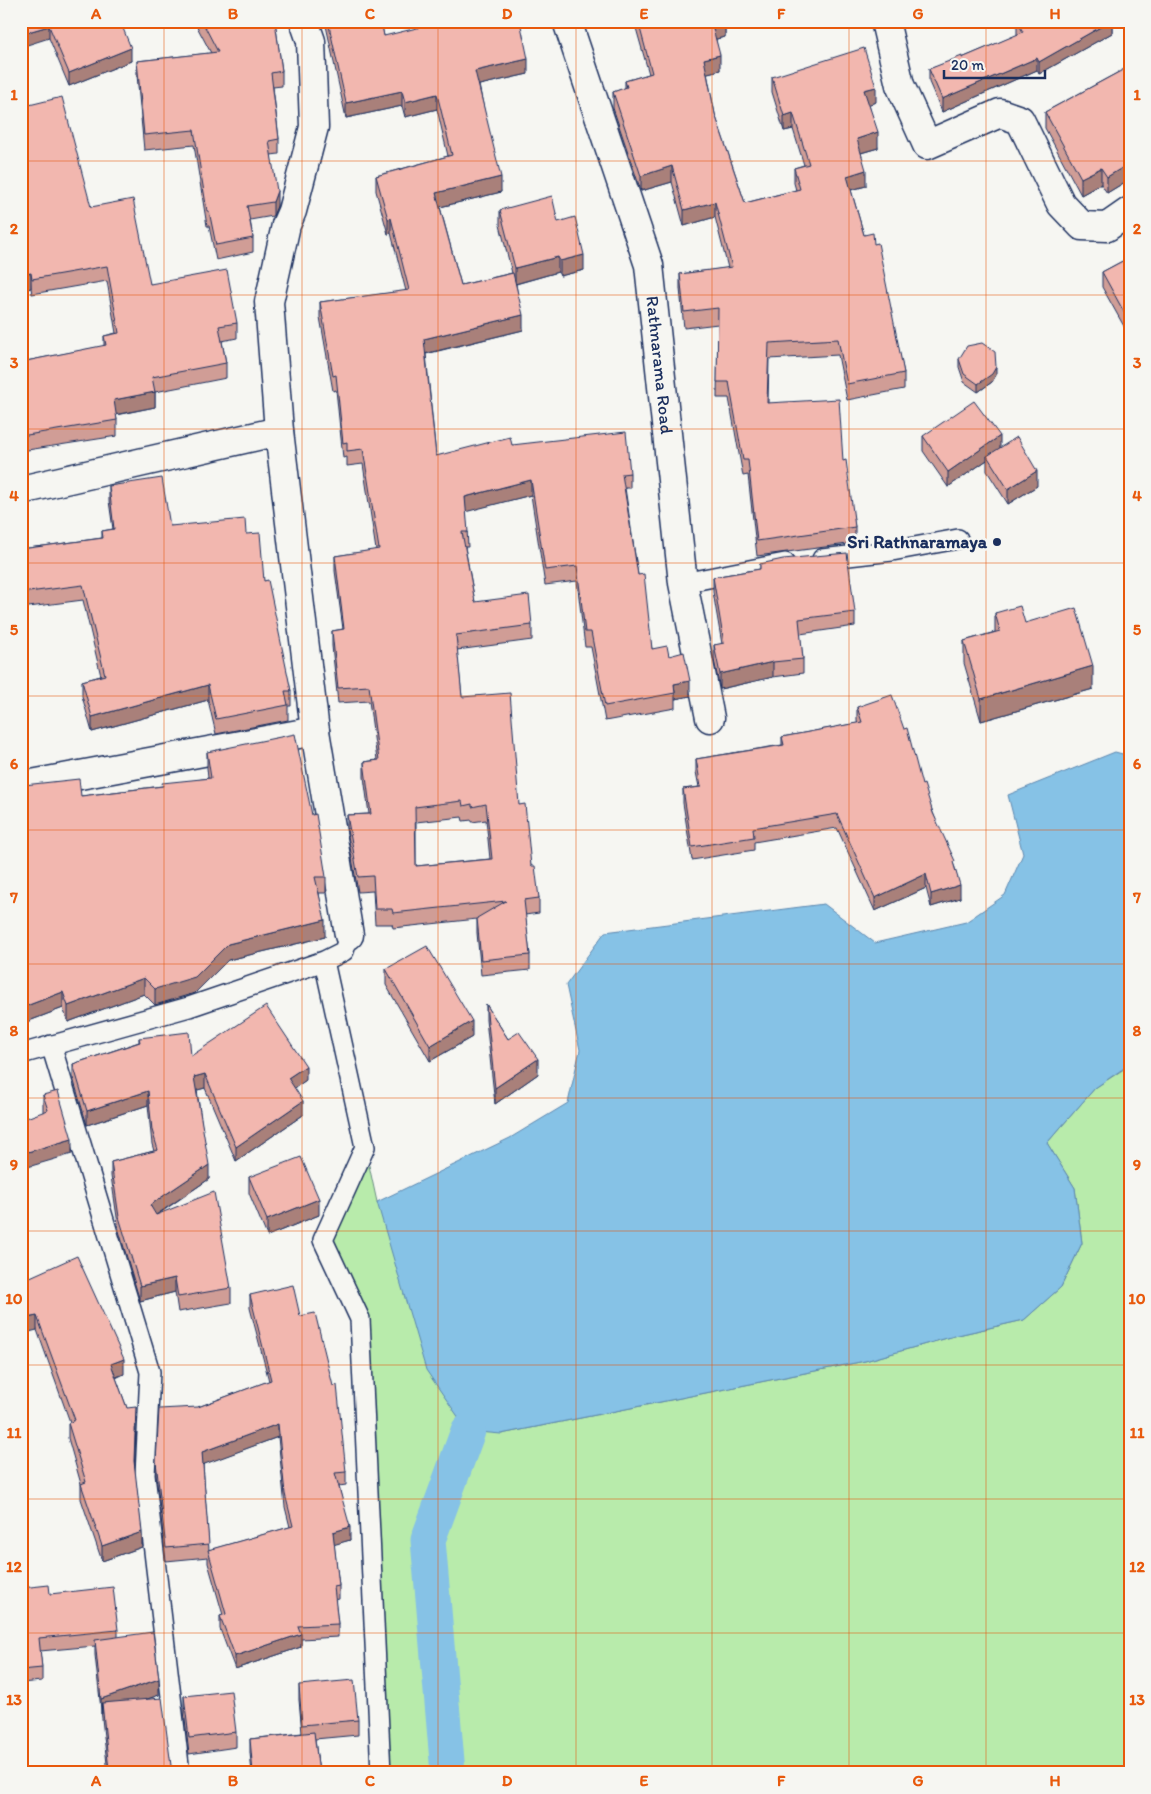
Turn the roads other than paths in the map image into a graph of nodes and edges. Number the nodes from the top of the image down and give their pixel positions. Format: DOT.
graph roads {
  1 [pos="304,21"];
  2 [pos="567,21"];
  3 [pos="885,21"];
  4 [pos="1130,212"];
  5 [pos="279,431"];
  6 [pos="21,490"];
  7 [pos="958,539"];
  8 [pos="683,583"];
  9 [pos="710,718"];
  10 [pos="315,731"];
  11 [pos="21,786"];
  12 [pos="350,935"];
  13 [pos="324,961"];
  14 [pos="51,1045"];
  15 [pos="21,1054"];
  16 [pos="180,1773"];
  17 [pos="382,1773"];
  1 -- 5 [label="street"];
  2 -- 8 [label="street, Rathnarama Road"];
  3 -- 4 [label="street"];
  5 -- 6 [label="street"];
  5 -- 10 [label="street"];
  7 -- 8 [label="lane"];
  8 -- 9 [label="street, Rathnarama Road"];
  10 -- 11 [label="street"];
  10 -- 12 [label="street"];
  12 -- 13 [label="lane"];
  13 -- 14 [label="lane"];
  13 -- 17 [label="lane"];
  14 -- 15 [label="lane"];
  14 -- 16 [label="lane"];
}
